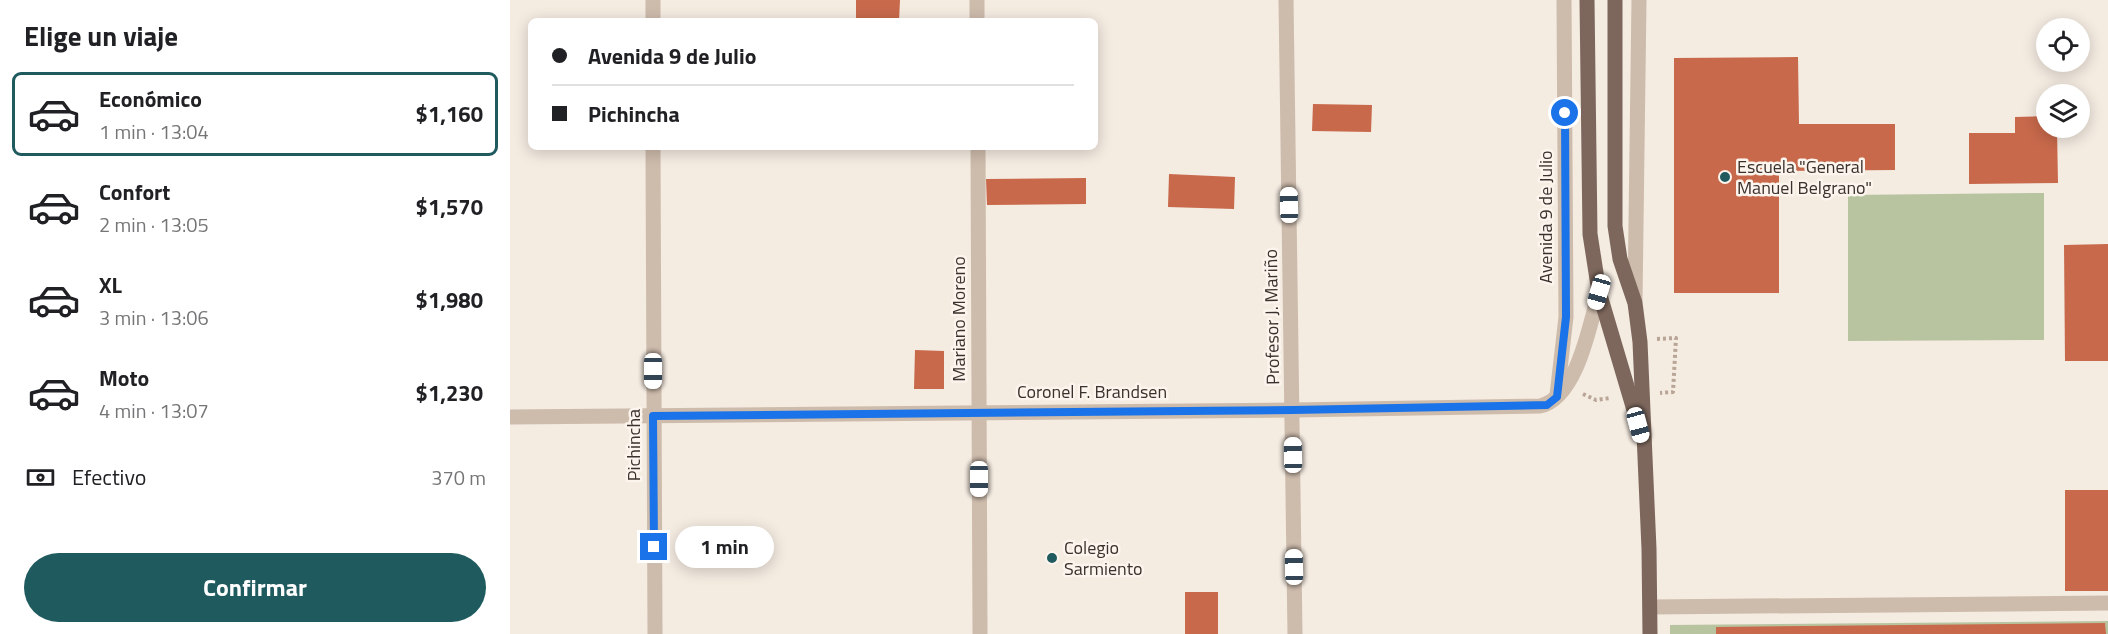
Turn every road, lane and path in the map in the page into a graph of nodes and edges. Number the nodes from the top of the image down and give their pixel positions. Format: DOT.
graph roads {
  1 [pos="653,0"];
  2 [pos="977,0"];
  3 [pos="1286,0"];
  4 [pos="1564,0"];
  5 [pos="1587,0"];
  6 [pos="1615,0"];
  7 [pos="1639,0"];
  8 [pos="653,18"];
  9 [pos="977,18"];
  10 [pos="653,150"];
  11 [pos="978,150"];
  12 [pos="1599,292"];
  13 [pos="1635,303"];
  14 [pos="1676,338"];
  15 [pos="1577,392"];
  16 [pos="1651,394"];
  17 [pos="1557,397"];
  18 [pos="1618,398"];
  19 [pos="1293,410"];
  20 [pos="979,413"];
  21 [pos="653,416"];
  22 [pos="510,417"];
  23 [pos="1644,446"];
  24 [pos="2108,603"];
  25 [pos="1650,607"];
  26 [pos="655,634"];
  27 [pos="980,634"];
  28 [pos="1295,634"];
  29 [pos="1650,634"];
  1 -- 8 [label="street"];
  2 -- 9 [label="street"];
  3 -- 19 [label="street, Profesor J. Mariño"];
  4 -- 17 [label="street, Avenida 9 de Julio"];
  5 -- 12 [label="main road"];
  6 -- 13 [label="main road"];
  7 -- 13 [label="street"];
  10 -- 21 [label="street, Pichincha"];
  11 -- 20 [label="street, Mariano Moreno"];
  12 -- 17 [label="street"];
  12 -- 23 [label="main road"];
  13 -- 23 [label="main road"];
  14 -- 16 [label="path"];
  15 -- 18 [label="path"];
  17 -- 19 [label="street, Coronel F. Brandsen"];
  19 -- 20 [label="street, Coronel F. Brandsen"];
  19 -- 28 [label="street, Profesor J. Mariño"];
  20 -- 21 [label="street, Coronel F. Brandsen"];
  20 -- 27 [label="street, Mariano Moreno"];
  21 -- 22 [label="street, Coronel F. Brandsen"];
  21 -- 26 [label="street, Pichincha"];
  23 -- 25 [label="main road"];
  24 -- 25 [label="street"];
  25 -- 29 [label="main road"];
}
